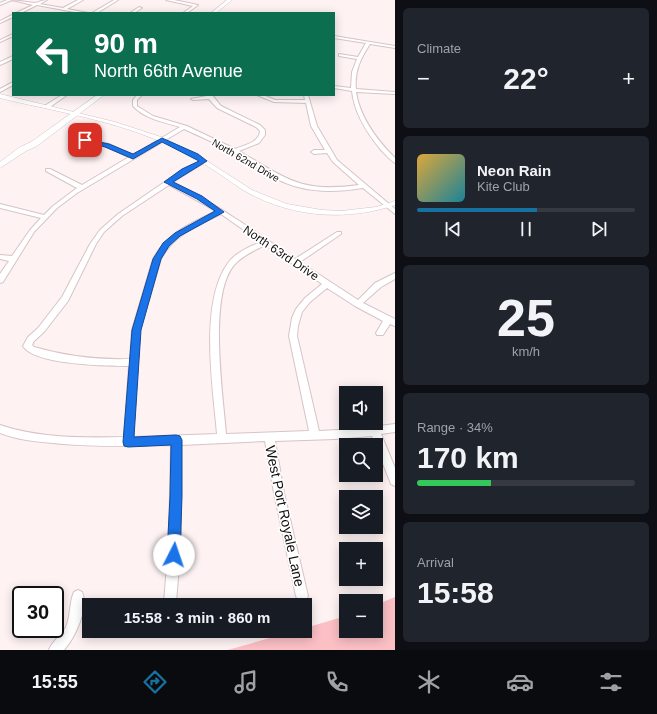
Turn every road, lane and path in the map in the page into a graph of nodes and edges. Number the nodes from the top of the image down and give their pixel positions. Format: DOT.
graph roads {
  1 [pos="10,0"];
  2 [pos="13,0"];
  3 [pos="45,0"];
  4 [pos="81,0"];
  5 [pos="116,0"];
  6 [pos="168,0"];
  7 [pos="230,0"];
  8 [pos="0,4"];
  9 [pos="37,4"];
  10 [pos="140,8"];
  11 [pos="64,9"];
  12 [pos="20,12"];
  13 [pos="80,12"];
  14 [pos="96,12"];
  15 [pos="134,12"];
  16 [pos="186,12"];
  17 [pos="214,12"];
  18 [pos="12,16"];
  19 [pos="0,22"];
  20 [pos="12,35"];
  21 [pos="335,37"];
  22 [pos="0,41"];
  23 [pos="369,42"];
  24 [pos="395,47"];
  25 [pos="340,55"];
  26 [pos="12,58"];
  27 [pos="359,58"];
  28 [pos="0,64"];
  29 [pos="12,84"];
  30 [pos="335,86"];
  31 [pos="354,90"];
  32 [pos="0,91"];
  33 [pos="395,93"];
  34 [pos="0,96"];
  35 [pos="63,96"];
  36 [pos="100,96"];
  37 [pos="139,96"];
  38 [pos="209,96"];
  39 [pos="262,96"];
  40 [pos="306,96"];
  41 [pos="193,99"];
  42 [pos="307,102"];
  43 [pos="28,103"];
  44 [pos="48,106"];
  45 [pos="74,115"];
  46 [pos="183,127"];
  47 [pos="85,140"];
  48 [pos="160,141"];
  49 [pos="34,144"];
  50 [pos="235,151"];
  51 [pos="328,151"];
  52 [pos="314,152"];
  53 [pos="133,157"];
  54 [pos="395,161"];
  55 [pos="201,162"];
  56 [pos="0,166"];
  57 [pos="48,170"];
  58 [pos="0,173"];
  59 [pos="168,182"];
  60 [pos="364,186"];
  61 [pos="82,188"];
  62 [pos="0,206"];
  63 [pos="393,208"];
  64 [pos="220,212"];
  65 [pos="44,217"];
  66 [pos="339,233"];
  67 [pos="265,242"];
  68 [pos="0,257"];
  69 [pos="14,259"];
  70 [pos="295,262"];
  71 [pos="395,276"];
  72 [pos="0,280"];
  73 [pos="328,284"];
  74 [pos="358,304"];
  75 [pos="391,321"];
  76 [pos="380,333"];
  77 [pos="133,362"];
  78 [pos="395,428"];
  79 [pos="0,429"];
  80 [pos="375,432"];
  81 [pos="315,435"];
  82 [pos="269,437"];
  83 [pos="222,438"];
  84 [pos="176,440"];
  85 [pos="128,442"];
  86 [pos="395,481"];
  87 [pos="78,596"];
  88 [pos="302,596"];
  89 [pos="170,598"];
  90 [pos="55,650"];
  1 -- 8 [label="street"];
  2 -- 9 [label="street"];
  3 -- 9 [label="street"];
  4 -- 11 [label="street"];
  5 -- 14 [label="street"];
  6 -- 16 [label="street"];
  7 -- 17 [label="main road"];
  9 -- 11 [label="street"];
  9 -- 12 [label="street"];
  10 -- 15 [label="street"];
  11 -- 13 [label="street"];
  18 -- 19 [label="street"];
  20 -- 22 [label="street"];
  21 -- 23 [label="street"];
  23 -- 24 [label="street"];
  23 -- 27 [label="street"];
  25 -- 27 [label="street"];
  26 -- 28 [label="street"];
  27 -- 31 [label="street"];
  29 -- 32 [label="street"];
  30 -- 31 [label="street"];
  31 -- 33 [label="street"];
  31 -- 54 [label="street"];
  34 -- 43 [label="street"];
  35 -- 44 [label="street"];
  36 -- 45 [label="main road"];
  37 -- 46 [label="street, North 62nd Drive"];
  38 -- 41 [label="street"];
  38 -- 50 [label="street"];
  39 -- 42 [label="street"];
  40 -- 42 [label="street"];
  42 -- 51 [label="street"];
  43 -- 44 [label="street"];
  43 -- 45 [label="street"];
  44 -- 45 [label="street"];
  45 -- 48 [label="street"];
  45 -- 49 [label="main road"];
  46 -- 48 [label="street"];
  46 -- 50 [label="street, North 62nd Drive"];
  47 -- 53 [label="street"];
  48 -- 53 [label="street"];
  48 -- 55 [label="street"];
  49 -- 56 [label="main road"];
  49 -- 58 [label="main road"];
  50 -- 60 [label="street, North 62nd Drive"];
  51 -- 52 [label="street"];
  51 -- 60 [label="street"];
  53 -- 61 [label="street"];
  55 -- 59 [label="street"];
  55 -- 63 [label="street"];
  57 -- 61 [label="street"];
  59 -- 64 [label="street, North 63rd Drive"];
  59 -- 77 [label="street"];
  60 -- 63 [label="street"];
  61 -- 65 [label="street"];
  62 -- 65 [label="street"];
  64 -- 67 [label="street, North 63rd Drive"];
  64 -- 77 [label="street"];
  65 -- 69 [label="street"];
  66 -- 70 [label="street"];
  67 -- 70 [label="street, North 63rd Drive"];
  67 -- 83 [label="street"];
  68 -- 69 [label="street"];
  69 -- 72 [label="street"];
  70 -- 73 [label="street, North 63rd Drive"];
  71 -- 74 [label="street"];
  73 -- 74 [label="street, North 63rd Drive"];
  73 -- 81 [label="street"];
  74 -- 75 [label="street, North 63rd Drive"];
  75 -- 76 [label="street"];
  77 -- 85 [label="street"];
  78 -- 80 [label="street"];
  79 -- 85 [label="street"];
  80 -- 81 [label="street"];
  80 -- 86 [label="street"];
  81 -- 82 [label="street"];
  82 -- 83 [label="street"];
  82 -- 88 [label="street, West Port Royale Lane"];
  83 -- 84 [label="street"];
  84 -- 85 [label="street"];
  84 -- 89 [label="street"];
  87 -- 90 [label="street"];
}
